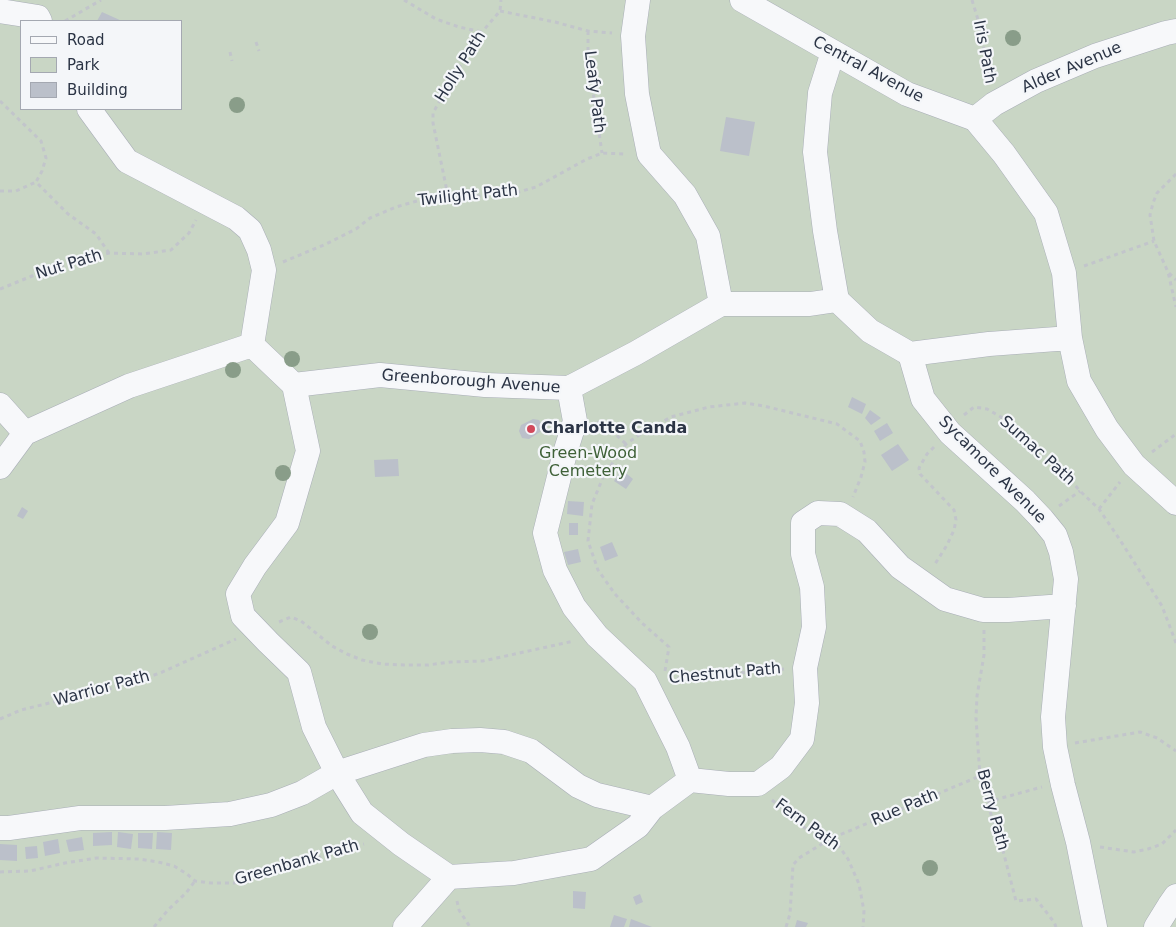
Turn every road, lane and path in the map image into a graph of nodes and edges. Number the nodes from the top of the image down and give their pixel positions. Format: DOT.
graph roads {
  1 [pos="101,0"];
  2 [pos="404,0"];
  3 [pos="500,0"];
  4 [pos="638,0"];
  5 [pos="742,0"];
  6 [pos="972,0"];
  7 [pos="0,10"];
  8 [pos="500,10"];
  9 [pos="38,13"];
  10 [pos="67,20"];
  11 [pos="1176,30"];
  12 [pos="588,31"];
  13 [pos="482,32"];
  14 [pos="633,36"];
  15 [pos="256,42"];
  16 [pos="259,51"];
  17 [pos="230,52"];
  18 [pos="833,52"];
  19 [pos="232,60"];
  20 [pos="0,101"];
  21 [pos="994,104"];
  22 [pos="91,110"];
  23 [pos="975,120"];
  24 [pos="602,153"];
  25 [pos="649,154"];
  26 [pos="1176,174"];
  27 [pos="36,182"];
  28 [pos="0,191"];
  29 [pos="448,196"];
  30 [pos="205,202"];
  31 [pos="1154,242"];
  32 [pos="109,253"];
  33 [pos="264,270"];
  34 [pos="1168,272"];
  35 [pos="1064,273"];
  36 [pos="1176,280"];
  37 [pos="0,289"];
  38 [pos="837,300"];
  39 [pos="721,304"];
  40 [pos="1176,307"];
  41 [pos="1070,338"];
  42 [pos="252,345"];
  43 [pos="910,354"];
  44 [pos="294,385"];
  45 [pos="569,388"];
  46 [pos="0,405"];
  47 [pos="25,433"];
  48 [pos="950,433"];
  49 [pos="1176,434"];
  50 [pos="1134,465"];
  51 [pos="0,467"];
  52 [pos="1176,503"];
  53 [pos="1099,509"];
  54 [pos="829,513"];
  55 [pos="922,583"];
  56 [pos="1064,606"];
  57 [pos="984,610"];
  58 [pos="257,630"];
  59 [pos="597,636"];
  60 [pos="1176,643"];
  61 [pos="805,668"];
  62 [pos="0,719"];
  63 [pos="1055,747"];
  64 [pos="1176,749"];
  65 [pos="337,773"];
  66 [pos="980,776"];
  67 [pos="690,780"];
  68 [pos="1062,781"];
  69 [pos="758,784"];
  70 [pos="987,802"];
  71 [pos="652,808"];
  72 [pos="0,828"];
  73 [pos="1176,830"];
  74 [pos="391,835"];
  75 [pos="830,839"];
  76 [pos="1078,842"];
  77 [pos="0,872"];
  78 [pos="449,877"];
  79 [pos="195,881"];
  80 [pos="1176,896"];
  81 [pos="154,927"];
  82 [pos="405,927"];
  83 [pos="786,927"];
  84 [pos="863,927"];
  85 [pos="1056,927"];
  86 [pos="1095,927"];
  87 [pos="1156,927"];
  1 -- 10 [label="path"];
  2 -- 13 [label="path"];
  3 -- 8 [label="path"];
  4 -- 14 [label="lane"];
  5 -- 18 [label="lane, Central Avenue"];
  6 -- 21 [label="path, Iris Path"];
  7 -- 9 [label="lane"];
  8 -- 12 [label="path, Leafy Path"];
  8 -- 13 [label="path, Holly Path"];
  11 -- 21 [label="lane, Alder Avenue"];
  12 -- 14 [label="path, Leafy Path"];
  12 -- 24 [label="path, Leafy Path"];
  13 -- 29 [label="path, Holly Path"];
  14 -- 25 [label="lane"];
  15 -- 16 [label="path"];
  17 -- 19 [label="path"];
  18 -- 23 [label="lane, Central Avenue"];
  18 -- 38 [label="lane"];
  20 -- 27 [label="path"];
  21 -- 23 [label="lane, Alder Avenue"];
  22 -- 30 [label="lane"];
  23 -- 35 [label="lane, Central Avenue"];
  24 -- 25 [label="path, Twilight Path"];
  24 -- 29 [label="path, Twilight Path"];
  25 -- 39 [label="lane"];
  26 -- 31 [label="path"];
  27 -- 28 [label="path"];
  27 -- 32 [label="path"];
  29 -- 33 [label="path, Twilight Path"];
  30 -- 32 [label="path, Nut Path"];
  30 -- 33 [label="lane"];
  31 -- 34 [label="path"];
  31 -- 35 [label="path"];
  32 -- 37 [label="path, Nut Path"];
  33 -- 42 [label="lane"];
  34 -- 36 [label="path"];
  34 -- 40 [label="path"];
  35 -- 41 [label="lane, Central Avenue"];
  38 -- 39 [label="lane"];
  38 -- 43 [label="lane"];
  39 -- 45 [label="lane, Greenborough Avenue"];
  41 -- 43 [label="lane"];
  41 -- 50 [label="lane, Central Avenue"];
  42 -- 44 [label="lane"];
  42 -- 47 [label="lane"];
  43 -- 48 [label="lane, Sycamore Avenue"];
  44 -- 45 [label="lane, Greenborough Avenue"];
  44 -- 58 [label="lane"];
  45 -- 59 [label="lane"];
  46 -- 47 [label="lane"];
  47 -- 51 [label="lane"];
  48 -- 53 [label="path, Sumac Path"];
  48 -- 55 [label="path"];
  48 -- 56 [label="lane, Sycamore Avenue"];
  49 -- 50 [label="path"];
  50 -- 52 [label="lane, Central Avenue"];
  50 -- 53 [label="path"];
  53 -- 60 [label="path, Sumac Path"];
  54 -- 55 [label="lane"];
  54 -- 61 [label="lane"];
  54 -- 61 [label="path, Chestnut Path"];
  55 -- 57 [label="lane"];
  56 -- 57 [label="lane"];
  56 -- 63 [label="lane, Sycamore Avenue"];
  57 -- 66 [label="path, Berry Path"];
  58 -- 59 [label="path, Warrior Path"];
  58 -- 62 [label="path, Warrior Path"];
  58 -- 65 [label="lane"];
  59 -- 67 [label="lane"];
  61 -- 69 [label="lane"];
  63 -- 64 [label="path"];
  63 -- 68 [label="lane, Sycamore Avenue"];
  65 -- 71 [label="lane"];
  65 -- 72 [label="lane"];
  65 -- 74 [label="lane"];
  66 -- 70 [label="path, Berry Path"];
  66 -- 75 [label="path, Rue Path"];
  67 -- 69 [label="lane"];
  67 -- 71 [label="lane"];
  68 -- 70 [label="path"];
  68 -- 76 [label="lane, Sycamore Avenue"];
  69 -- 75 [label="path, Fern Path"];
  70 -- 85 [label="path, Berry Path"];
  71 -- 78 [label="lane"];
  73 -- 76 [label="path"];
  74 -- 78 [label="lane"];
  74 -- 79 [label="path, Greenbank Path"];
  75 -- 83 [label="path, Rue Path"];
  75 -- 84 [label="path, Fern Path"];
  76 -- 86 [label="lane, Sycamore Avenue"];
  77 -- 79 [label="path"];
  78 -- 82 [label="lane"];
  79 -- 81 [label="path"];
  80 -- 87 [label="lane"];
}
